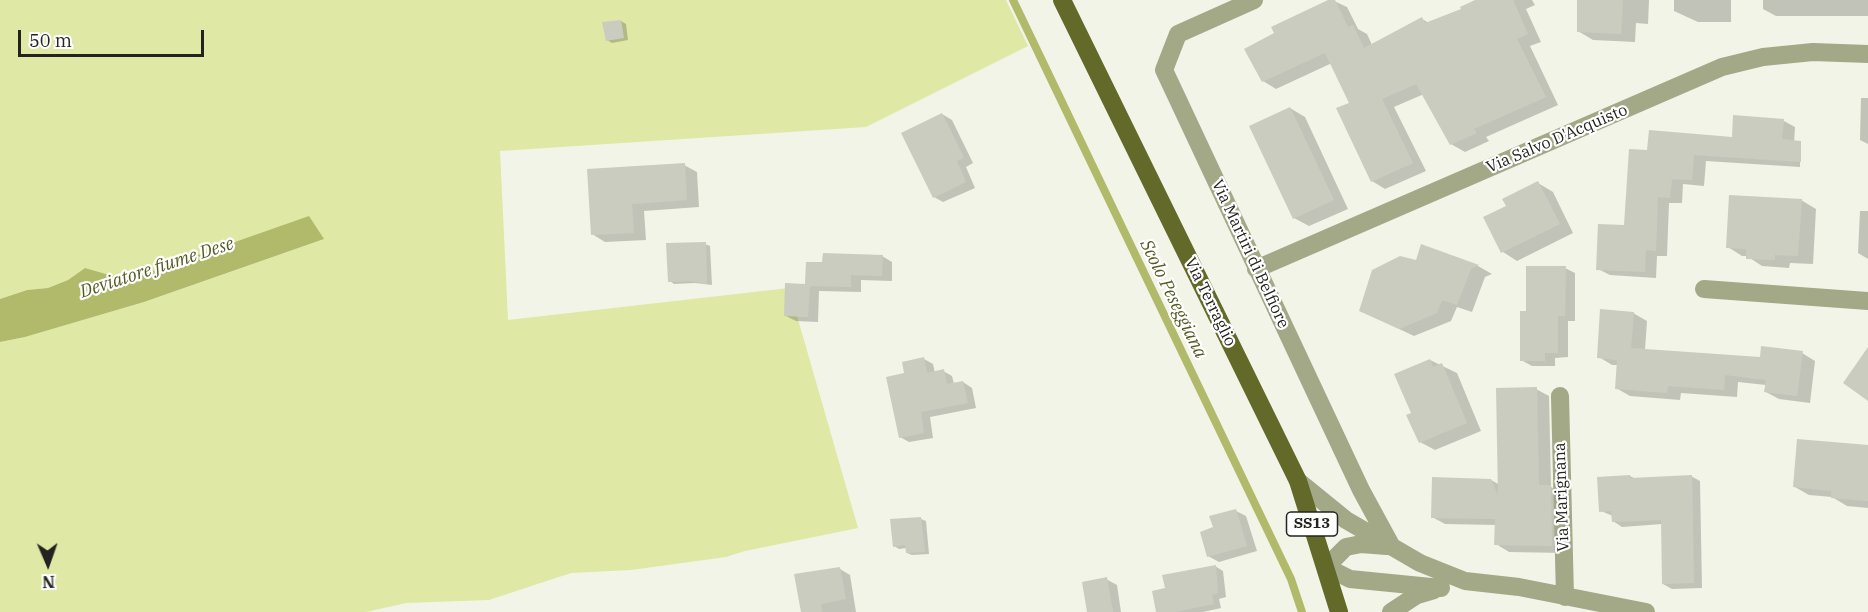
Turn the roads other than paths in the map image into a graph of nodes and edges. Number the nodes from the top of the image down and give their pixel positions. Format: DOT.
graph roads {
  1 [pos="1062,0"];
  2 [pos="1254,0"];
  3 [pos="1868,54"];
  4 [pos="1256,269"];
  5 [pos="1704,289"];
  6 [pos="1868,301"];
  7 [pos="1560,396"];
  8 [pos="1298,481"];
  9 [pos="1392,547"];
  10 [pos="1326,567"];
  11 [pos="1465,581"];
  12 [pos="1441,588"];
  13 [pos="1565,597"];
  14 [pos="1339,612"];
  15 [pos="1391,612"];
  16 [pos="1646,612"];
  1 -- 8 [label="main road, Via Terraglio / SS13"];
  2 -- 4 [label="street, Via Martiri di Belfiore"];
  3 -- 4 [label="street, Via Salvo D'Acquisto"];
  4 -- 9 [label="street, Via Martiri di Belfiore"];
  5 -- 6 [label="street"];
  7 -- 13 [label="street, Via Marignana"];
  8 -- 9 [label="street"];
  8 -- 10 [label="main road, Via Terraglio / SS13"];
  9 -- 10 [label="street"];
  9 -- 11 [label="street"];
  10 -- 12 [label="street"];
  10 -- 14 [label="main road, Via Terraglio / SS13"];
  11 -- 12 [label="street"];
  11 -- 13 [label="street"];
  12 -- 15 [label="street"];
  13 -- 16 [label="street"];
}
